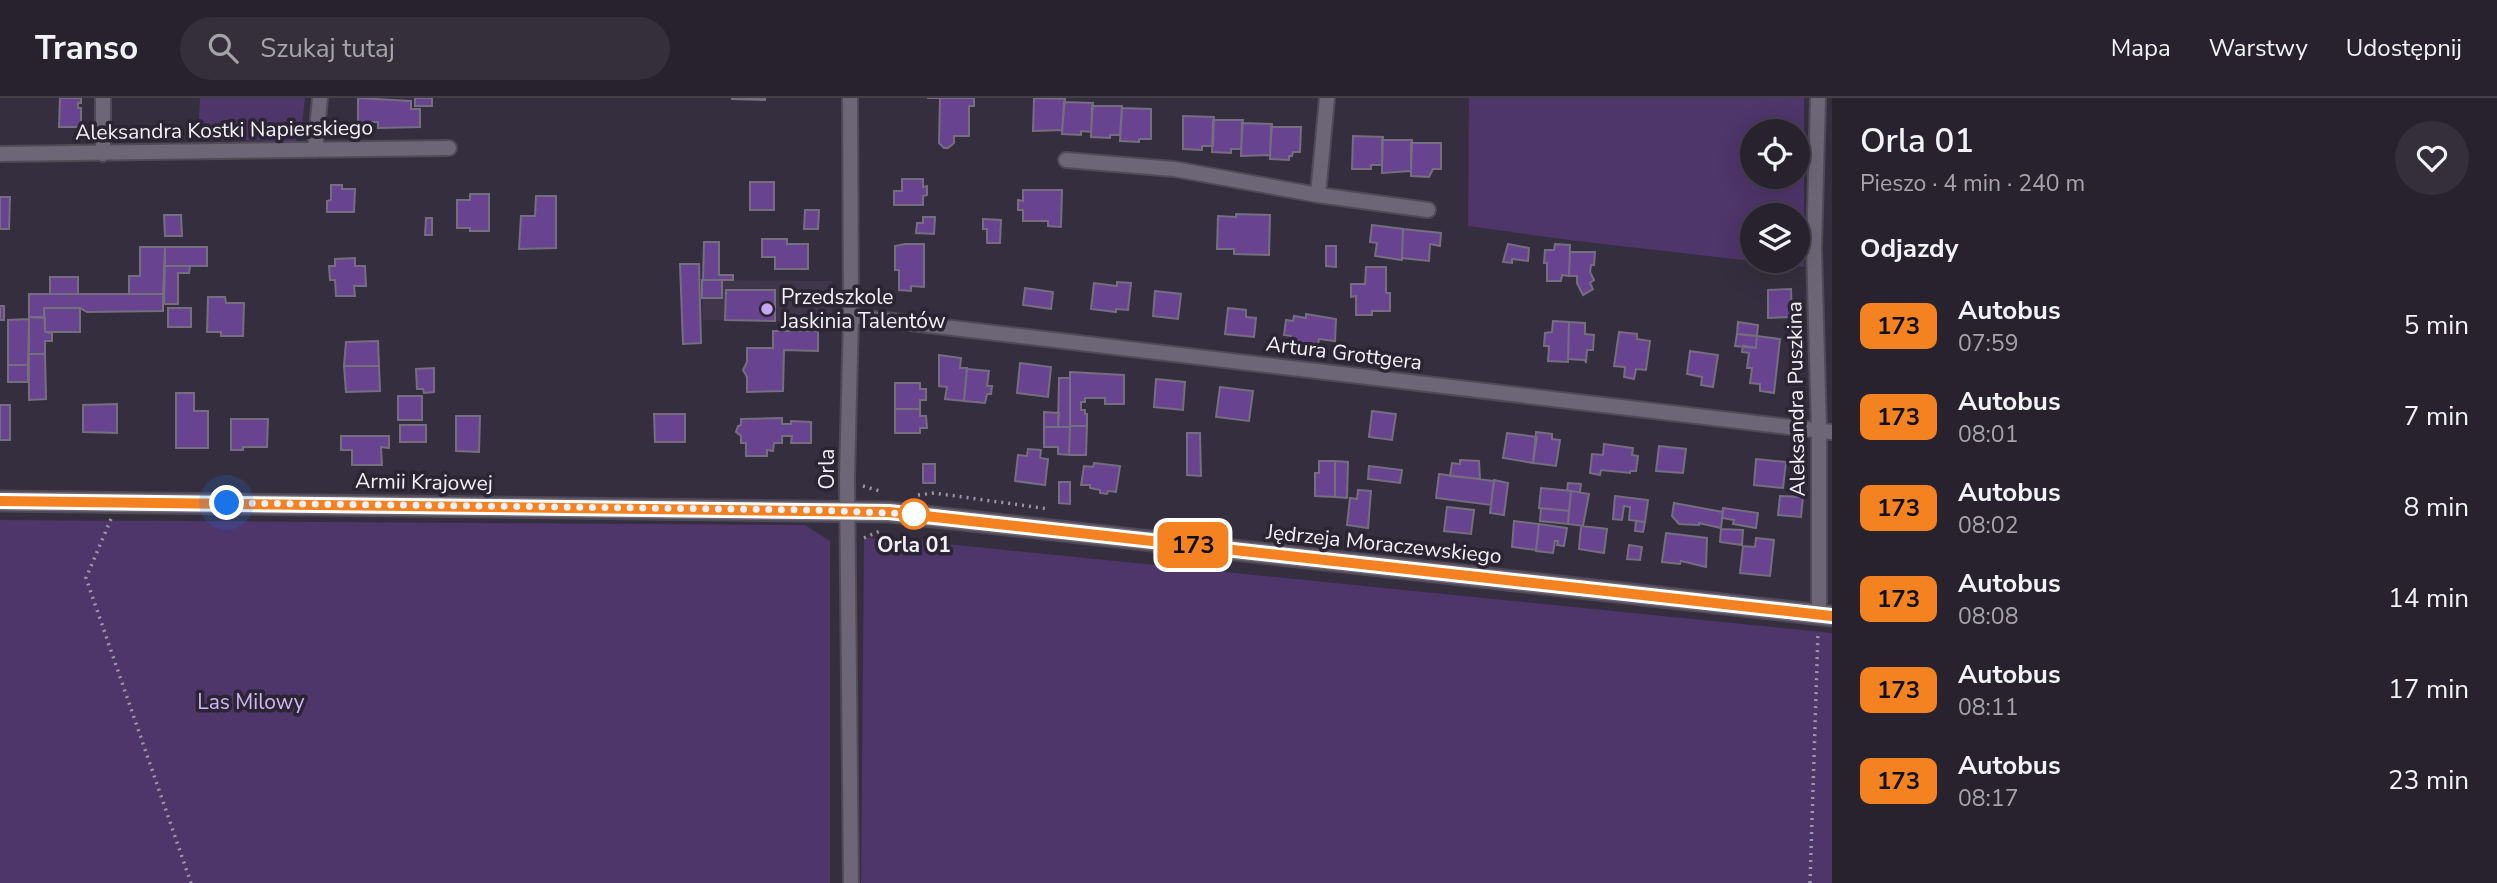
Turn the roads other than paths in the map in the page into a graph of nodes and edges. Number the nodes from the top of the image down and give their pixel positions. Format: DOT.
graph roads {
  1 [pos="103,98"];
  2 [pos="320,98"];
  3 [pos="850,98"];
  4 [pos="1327,98"];
  5 [pos="1818,98"];
  6 [pos="449,148"];
  7 [pos="315,150"];
  8 [pos="0,154"];
  9 [pos="103,154"];
  10 [pos="1066,160"];
  11 [pos="1318,195"];
  12 [pos="1428,210"];
  13 [pos="851,316"];
  14 [pos="1826,431"];
  15 [pos="0,501"];
  16 [pos="848,511"];
  17 [pos="1825,616"];
  18 [pos="851,883"];
  1 -- 9 [label="street"];
  2 -- 7 [label="street"];
  3 -- 13 [label="street, Orla"];
  4 -- 11 [label="street"];
  5 -- 14 [label="street, Aleksandra Puszkina"];
  6 -- 7 [label="street, Aleksandra Kostki Napierskiego"];
  7 -- 9 [label="street, Aleksandra Kostki Napierskiego"];
  8 -- 9 [label="street, Aleksandra Kostki Napierskiego"];
  10 -- 11 [label="street"];
  11 -- 12 [label="street"];
  13 -- 14 [label="street, Artura Grottgera"];
  13 -- 16 [label="street, Orla"];
  14 -- 17 [label="street, Aleksandra Puszkina"];
  15 -- 16 [label="street, Armii Krajowej"];
  16 -- 17 [label="street, Jędrzeja Moraczewskiego"];
  16 -- 18 [label="street, Orla"];
}
